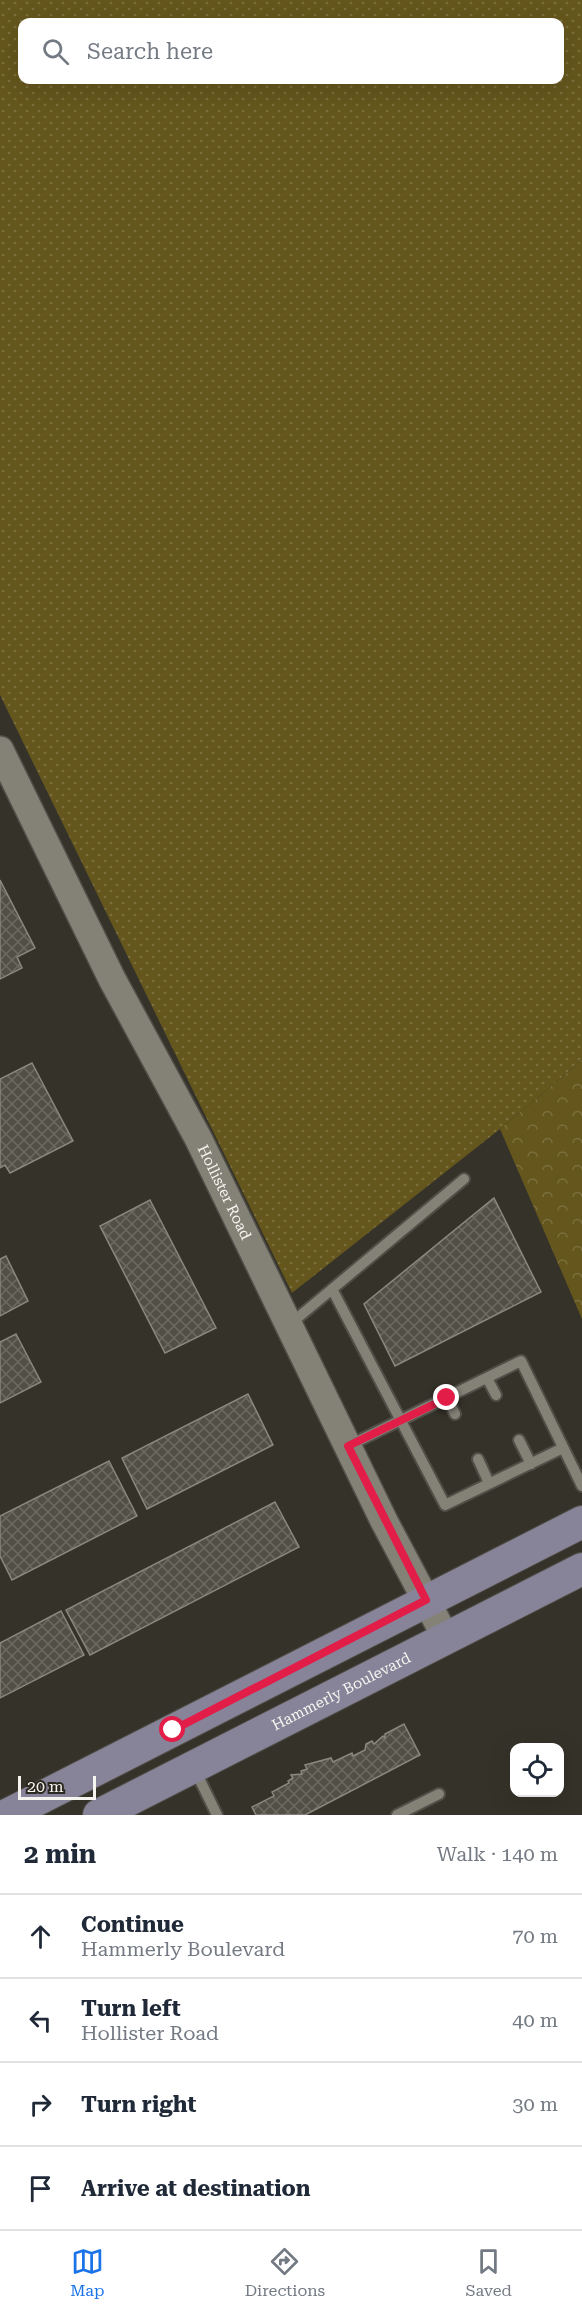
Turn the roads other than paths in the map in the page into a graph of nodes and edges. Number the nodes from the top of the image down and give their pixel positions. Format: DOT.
graph roads {
  1 [pos="0,750"];
  2 [pos="464,1179"];
  3 [pos="332,1289"];
  4 [pos="289,1325"];
  5 [pos="487,1378"];
  6 [pos="496,1395"];
  7 [pos="447,1398"];
  8 [pos="455,1414"];
  9 [pos="399,1421"];
  10 [pos="519,1440"];
  11 [pos="348,1446"];
  12 [pos="563,1448"];
  13 [pos="478,1459"];
  14 [pos="531,1464"];
  15 [pos="489,1483"];
  16 [pos="582,1486"];
  17 [pos="582,1522"];
  18 [pos="582,1569"];
  19 [pos="426,1600"];
  20 [pos="446,1638"];
  21 [pos="193,1767"];
  22 [pos="439,1794"];
  23 [pos="57,1803"];
  24 [pos="7,1815"];
  25 [pos="99,1815"];
  26 [pos="217,1815"];
  27 [pos="397,1815"];
  1 -- 4 [label="street, Hollister Road"];
  2 -- 3 [label="lane"];
  3 -- 4 [label="lane"];
  3 -- 9 [label="lane"];
  4 -- 11 [label="street, Hollister Road"];
  5 -- 6 [label="lane"];
  5 -- 7 [label="lane"];
  5 -- 12 [label="lane"];
  7 -- 8 [label="lane"];
  7 -- 9 [label="lane"];
  9 -- 11 [label="lane"];
  9 -- 15 [label="lane"];
  10 -- 14 [label="lane"];
  11 -- 19 [label="street, Hollister Road"];
  12 -- 14 [label="lane"];
  12 -- 16 [label="lane"];
  13 -- 15 [label="lane"];
  14 -- 15 [label="lane"];
  17 -- 19 [label="main road"];
  18 -- 20 [label="main road, Hammerly Boulevard"];
  19 -- 20 [label="street, Hollister Road"];
  19 -- 23 [label="main road"];
  20 -- 21 [label="main road, Hammerly Boulevard"];
  21 -- 25 [label="main road, Hammerly Boulevard"];
  21 -- 26 [label="lane"];
  22 -- 27 [label="lane"];
  23 -- 24 [label="main road"];
}
